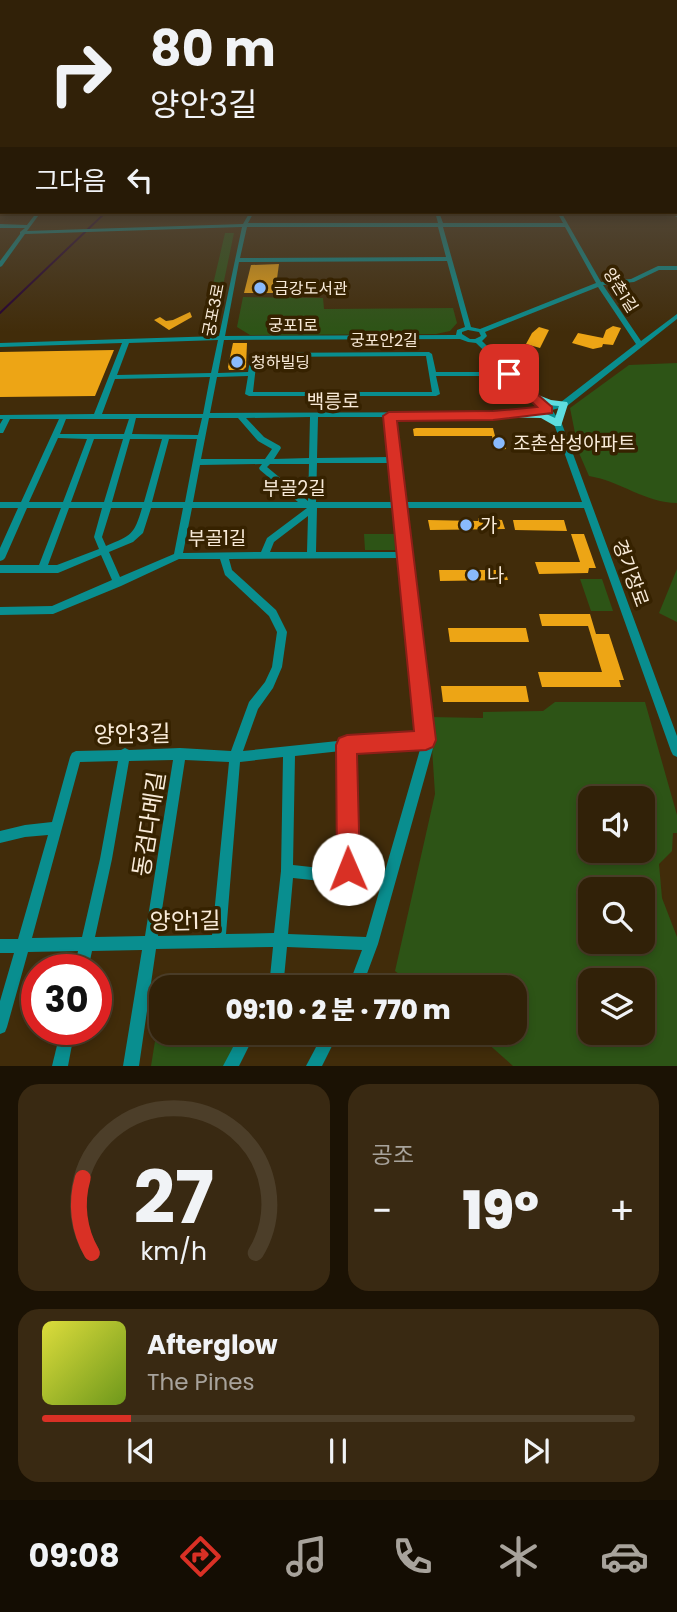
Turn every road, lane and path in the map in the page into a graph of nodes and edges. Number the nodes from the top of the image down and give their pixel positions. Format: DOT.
graph roads {
  1 [pos="40,232"];
  2 [pos="243,232"];
  3 [pos="442,232"];
  4 [pos="572,232"];
  5 [pos="22,233"];
  6 [pos="448,259"];
  7 [pos="237,260"];
  8 [pos="1,261"];
  9 [pos="677,268"];
  10 [pos="599,284"];
  11 [pos="677,316"];
  12 [pos="468,328"];
  13 [pos="481,331"];
  14 [pos="460,337"];
  15 [pos="223,338"];
  16 [pos="341,339"];
  17 [pos="478,341"];
  18 [pos="127,342"];
  19 [pos="0,345"];
  20 [pos="640,345"];
  21 [pos="341,355"];
  22 [pos="252,374"];
  23 [pos="432,374"];
  24 [pos="509,374"];
  25 [pos="114,377"];
  26 [pos="214,377"];
  27 [pos="533,396"];
  28 [pos="564,404"];
  29 [pos="548,410"];
  30 [pos="529,412"];
  31 [pos="503,415"];
  32 [pos="64,416"];
  33 [pos="206,416"];
  34 [pos="241,416"];
  35 [pos="314,416"];
  36 [pos="389,416"];
  37 [pos="4,417"];
  38 [pos="97,417"];
  39 [pos="133,417"];
  40 [pos="557,423"];
  41 [pos="0,431"];
  42 [pos="55,436"];
  43 [pos="91,437"];
  44 [pos="128,437"];
  45 [pos="166,437"];
  46 [pos="202,437"];
  47 [pos="394,460"];
  48 [pos="269,461"];
  49 [pos="315,461"];
  50 [pos="198,462"];
  51 [pos="189,504"];
  52 [pos="399,504"];
  53 [pos="0,505"];
  54 [pos="24,505"];
  55 [pos="64,505"];
  56 [pos="107,505"];
  57 [pos="148,505"];
  58 [pos="311,505"];
  59 [pos="588,505"];
  60 [pos="103,551"];
  61 [pos="265,555"];
  62 [pos="311,555"];
  63 [pos="404,555"];
  64 [pos="177,556"];
  65 [pos="224,557"];
  66 [pos="0,558"];
  67 [pos="0,569"];
  68 [pos="42,570"];
  69 [pos="118,583"];
  70 [pos="0,611"];
  71 [pos="426,740"];
  72 [pos="347,745"];
  73 [pos="289,751"];
  74 [pos="677,751"];
  75 [pos="125,754"];
  76 [pos="180,754"];
  77 [pos="235,757"];
  78 [pos="55,828"];
  79 [pos="0,837"];
  80 [pos="287,871"];
  81 [pos="279,940"];
  82 [pos="87,942"];
  83 [pos="218,942"];
  84 [pos="152,943"];
  85 [pos="371,944"];
  86 [pos="21,945"];
  87 [pos="0,946"];
  88 [pos="84,954"];
  89 [pos="277,975"];
  90 [pos="359,975"];
  91 [pos="4,1000"];
  92 [pos="0,1027"];
  93 [pos="65,1045"];
  94 [pos="242,1045"];
  95 [pos="324,1045"];
  96 [pos="60,1066"];
  97 [pos="131,1066"];
  98 [pos="231,1066"];
  99 [pos="314,1066"];
  1 -- 5 [label="street"];
  2 -- 7 [label="street, 궁포3로"];
  3 -- 6 [label="street"];
  4 -- 10 [label="street, 양촌1길"];
  5 -- 8 [label="street"];
  6 -- 7 [label="street"];
  6 -- 12 [label="street"];
  7 -- 15 [label="street, 궁포3로"];
  9 -- 10 [label="street"];
  10 -- 13 [label="street"];
  10 -- 20 [label="street, 양촌1길"];
  11 -- 20 [label="street, 백릉로"];
  12 -- 13 [label="street"];
  12 -- 14 [label="street"];
  13 -- 17 [label="street"];
  14 -- 16 [label="street, 궁포1로"];
  14 -- 17 [label="street, 궁포1로"];
  15 -- 16 [label="street, 궁포1로"];
  15 -- 18 [label="street, 궁포1로"];
  15 -- 26 [label="street, 궁포3로"];
  16 -- 21 [label="street"];
  17 -- 24 [label="street, 경기장로"];
  18 -- 19 [label="street, 궁포1로"];
  18 -- 25 [label="street"];
  20 -- 28 [label="street, 백릉로"];
  21 -- 22 [label="street, 궁포안2길"];
  21 -- 23 [label="street, 궁포안2길"];
  22 -- 23 [label="street"];
  22 -- 26 [label="street"];
  23 -- 24 [label="street"];
  24 -- 27 [label="street, 경기장로"];
  25 -- 26 [label="street"];
  25 -- 38 [label="street"];
  26 -- 33 [label="street, 궁포3로"];
  27 -- 28 [label="main road"];
  27 -- 29 [label="street, 경기장로"];
  27 -- 30 [label="main road"];
  28 -- 29 [label="street, 백릉로"];
  28 -- 40 [label="main road"];
  29 -- 30 [label="street, 백릉로"];
  29 -- 40 [label="street, 경기장로"];
  30 -- 31 [label="street, 백릉로"];
  31 -- 36 [label="street, 백릉로"];
  31 -- 40 [label="main road"];
  32 -- 37 [label="street, 백릉로"];
  32 -- 38 [label="street, 백릉로"];
  32 -- 42 [label="street"];
  33 -- 34 [label="street, 백릉로"];
  33 -- 39 [label="street, 백릉로"];
  33 -- 46 [label="street, 궁포3로"];
  34 -- 35 [label="street, 백릉로"];
  34 -- 48 [label="street"];
  35 -- 36 [label="street, 백릉로"];
  35 -- 49 [label="street"];
  36 -- 47 [label="street"];
  37 -- 41 [label="street"];
  38 -- 39 [label="street, 백릉로"];
  39 -- 44 [label="street"];
  40 -- 59 [label="street, 경기장로"];
  42 -- 43 [label="street"];
  42 -- 54 [label="street"];
  43 -- 44 [label="street"];
  43 -- 55 [label="street"];
  44 -- 45 [label="street"];
  44 -- 56 [label="street"];
  45 -- 46 [label="street"];
  45 -- 57 [label="street"];
  46 -- 50 [label="street, 궁포3로"];
  47 -- 49 [label="street"];
  47 -- 52 [label="street"];
  48 -- 49 [label="street"];
  48 -- 50 [label="street"];
  48 -- 58 [label="street"];
  49 -- 58 [label="street"];
  50 -- 51 [label="street, 궁포3로"];
  51 -- 57 [label="street, 부골2길"];
  51 -- 58 [label="street, 부골2길"];
  51 -- 64 [label="street, 궁포3로"];
  52 -- 58 [label="street, 부골2길"];
  52 -- 59 [label="street, 부골2길"];
  52 -- 63 [label="street"];
  53 -- 54 [label="street, 부골2길"];
  54 -- 55 [label="street, 부골2길"];
  54 -- 66 [label="street"];
  55 -- 56 [label="street, 부골2길"];
  55 -- 68 [label="street"];
  56 -- 57 [label="street, 부골2길"];
  56 -- 60 [label="street"];
  57 -- 60 [label="street"];
  58 -- 61 [label="street"];
  58 -- 62 [label="street"];
  59 -- 74 [label="street, 경기장로"];
  60 -- 68 [label="street"];
  60 -- 69 [label="street"];
  61 -- 62 [label="street, 부골1길"];
  61 -- 65 [label="street, 부골1길"];
  62 -- 63 [label="street, 부골1길"];
  63 -- 71 [label="street"];
  64 -- 65 [label="street, 부골1길"];
  64 -- 69 [label="street, 부골1길"];
  65 -- 77 [label="street"];
  67 -- 68 [label="street"];
  69 -- 70 [label="street, 부골1길"];
  71 -- 72 [label="street, 양안3길"];
  71 -- 85 [label="street"];
  72 -- 73 [label="street, 양안3길"];
  72 -- 80 [label="street"];
  73 -- 77 [label="street, 양안3길"];
  73 -- 80 [label="street"];
  75 -- 76 [label="street, 양안3길"];
  75 -- 78 [label="street, 양안3길"];
  75 -- 82 [label="street"];
  76 -- 77 [label="street, 양안3길"];
  76 -- 84 [label="street, 동검다메길"];
  77 -- 83 [label="street"];
  78 -- 79 [label="street"];
  78 -- 86 [label="street, 양안3길"];
  80 -- 81 [label="street"];
  81 -- 83 [label="street, 양안1길"];
  81 -- 85 [label="street, 양안1길"];
  81 -- 89 [label="street"];
  82 -- 84 [label="street, 양안1길"];
  82 -- 86 [label="street, 양안1길"];
  82 -- 88 [label="street"];
  83 -- 84 [label="street, 양안1길"];
  84 -- 97 [label="street, 동검다메길"];
  85 -- 90 [label="street"];
  86 -- 87 [label="street, 양안1길"];
  86 -- 91 [label="street, 양안3길"];
  91 -- 92 [label="street, 양안3길"];
  93 -- 96 [label="street"];
  94 -- 98 [label="street"];
  95 -- 99 [label="street"];
}
